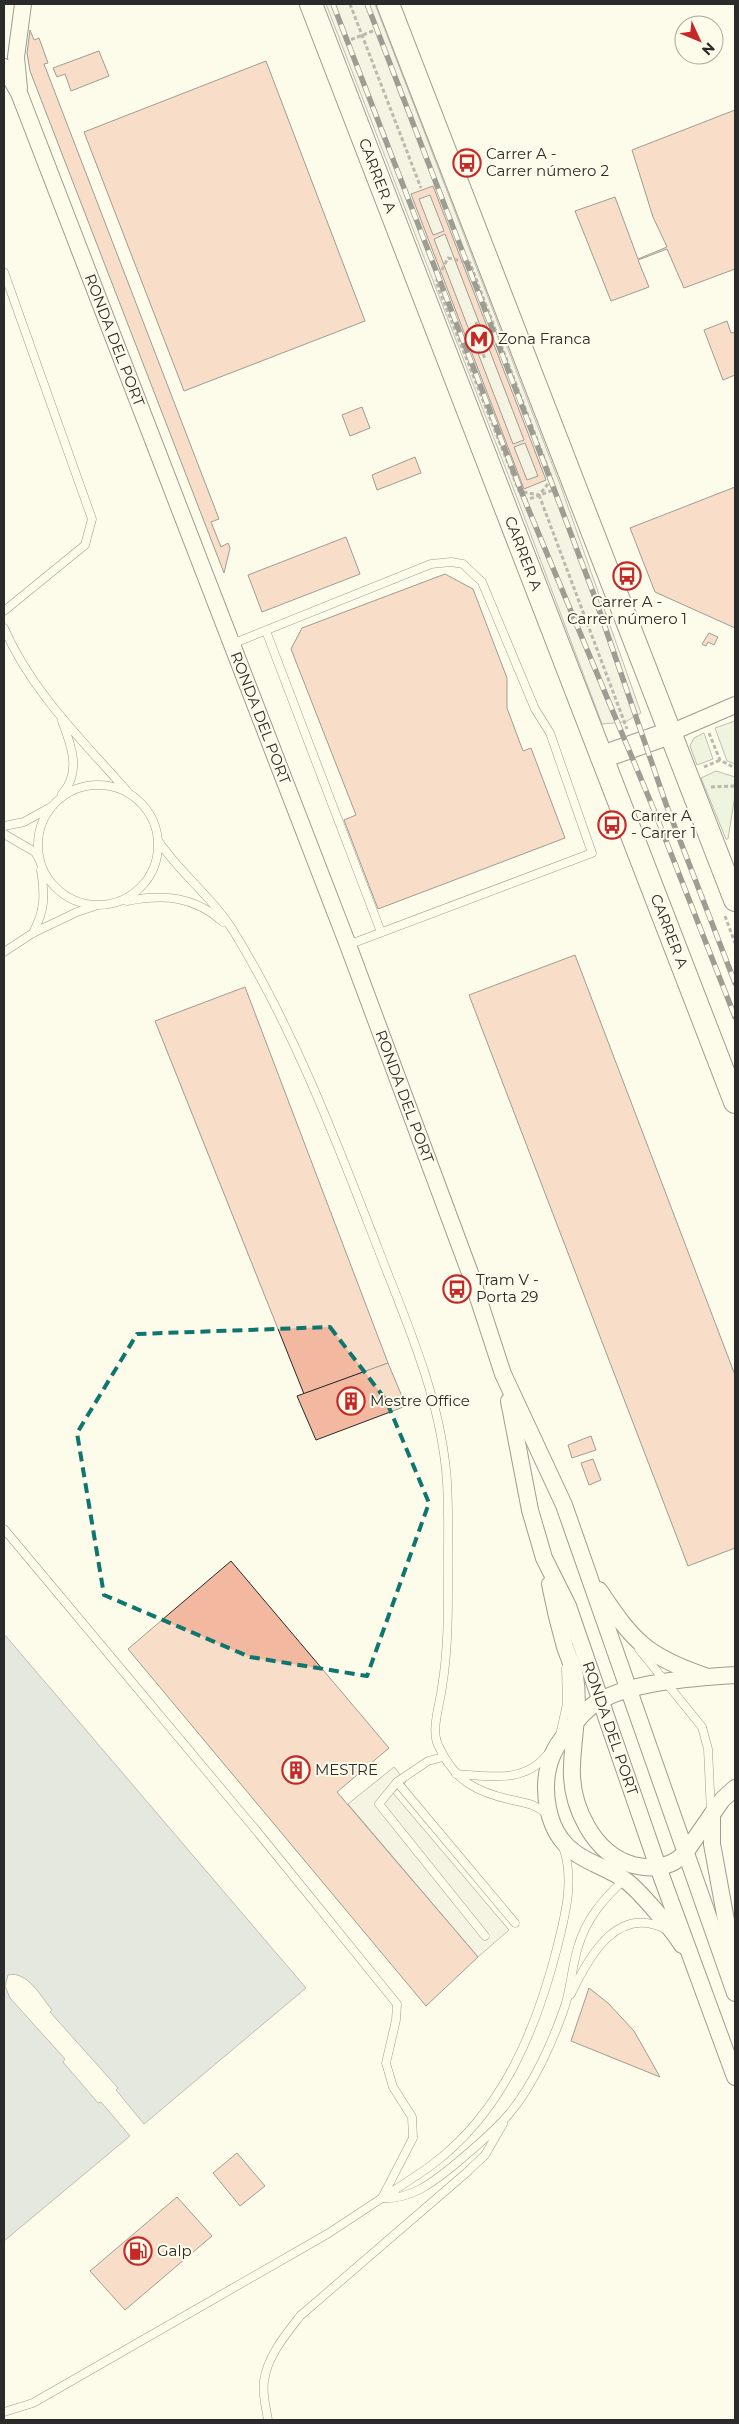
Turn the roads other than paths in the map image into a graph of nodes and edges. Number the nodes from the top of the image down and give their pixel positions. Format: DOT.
graph roads {
  1 [pos="311,4"];
  2 [pos="22,12"];
  3 [pos="389,12"];
  4 [pos="4,67"];
  5 [pos="19,93"];
  6 [pos="4,272"];
  7 [pos="4,611"];
  8 [pos="4,628"];
  9 [pos="266,631"];
  10 [pos="232,644"];
  11 [pos="735,705"];
  12 [pos="59,714"];
  13 [pos="670,733"];
  14 [pos="602,757"];
  15 [pos="128,792"];
  16 [pos="55,803"];
  17 [pos="4,826"];
  18 [pos="4,834"];
  19 [pos="159,842"];
  20 [pos="39,859"];
  21 [pos="735,900"];
  22 [pos="116,902"];
  23 [pos="96,905"];
  24 [pos="381,932"];
  25 [pos="32,933"];
  26 [pos="235,934"];
  27 [pos="348,946"];
  28 [pos="4,952"];
  29 [pos="722,1068"];
  30 [pos="735,1102"];
  31 [pos="735,1113"];
  32 [pos="503,1374"];
  33 [pos="4,1529"];
  34 [pos="544,1558"];
  35 [pos="585,1568"];
  36 [pos="621,1623"];
  37 [pos="565,1646"];
  38 [pos="735,1675"];
  39 [pos="709,1678"];
  40 [pos="667,1682"];
  41 [pos="628,1690"];
  42 [pos="599,1701"];
  43 [pos="577,1720"];
  44 [pos="558,1742"];
  45 [pos="443,1757"];
  46 [pos="454,1774"];
  47 [pos="397,1782"];
  48 [pos="735,1788"];
  49 [pos="712,1814"];
  50 [pos="552,1820"];
  51 [pos="560,1839"];
  52 [pos="686,1853"];
  53 [pos="651,1868"];
  54 [pos="624,1880"];
  55 [pos="516,1922"];
  56 [pos="675,1935"];
  57 [pos="485,1936"];
  58 [pos="735,1969"];
  59 [pos="698,1976"];
  60 [pos="735,1993"];
  61 [pos="565,2005"];
  62 [pos="735,2077"];
  63 [pos="509,2114"];
  64 [pos="382,2198"];
  65 [pos="4,2412"];
  66 [pos="268,2420"];
  1 -- 14 [label="main road, CARRER A"];
  2 -- 5 [label="street"];
  3 -- 13 [label="main road"];
  4 -- 5 [label="street, RONDA DEL PORT"];
  5 -- 10 [label="street, RONDA DEL PORT"];
  6 -- 7 [label="lane"];
  8 -- 12 [label="lane"];
  9 -- 10 [label="lane"];
  9 -- 24 [label="lane"];
  9 -- 24 [label="lane"];
  10 -- 27 [label="street, RONDA DEL PORT"];
  11 -- 13 [label="street"];
  12 -- 15 [label="lane"];
  12 -- 16 [label="lane"];
  13 -- 14 [label="main road"];
  13 -- 21 [label="main road"];
  14 -- 29 [label="main road, CARRER A"];
  15 -- 16 [label="lane"];
  15 -- 19 [label="lane"];
  16 -- 17 [label="lane"];
  16 -- 20 [label="lane"];
  18 -- 20 [label="lane"];
  19 -- 22 [label="lane"];
  19 -- 26 [label="lane"];
  20 -- 23 [label="lane"];
  20 -- 25 [label="lane"];
  22 -- 23 [label="lane"];
  22 -- 26 [label="lane"];
  23 -- 25 [label="lane"];
  24 -- 27 [label="lane"];
  25 -- 28 [label="lane"];
  26 -- 45 [label="lane"];
  27 -- 32 [label="street, RONDA DEL PORT"];
  29 -- 30 [label="main road, CARRER A"];
  29 -- 31 [label="main road"];
  32 -- 34 [label="street, RONDA DEL PORT"];
  32 -- 35 [label="street, RONDA DEL PORT"];
  33 -- 64 [label="lane"];
  34 -- 37 [label="street"];
  34 -- 42 [label="street, RONDA DEL PORT"];
  35 -- 36 [label="street"];
  35 -- 41 [label="street, RONDA DEL PORT"];
  36 -- 39 [label="street"];
  36 -- 40 [label="lane"];
  37 -- 43 [label="street"];
  37 -- 44 [label="lane"];
  38 -- 39 [label="street"];
  39 -- 40 [label="street"];
  40 -- 41 [label="street"];
  40 -- 49 [label="lane"];
  41 -- 42 [label="street"];
  41 -- 52 [label="street, RONDA DEL PORT"];
  42 -- 43 [label="street"];
  42 -- 53 [label="street, RONDA DEL PORT"];
  43 -- 44 [label="street"];
  43 -- 53 [label="street"];
  44 -- 46 [label="lane"];
  44 -- 50 [label="street"];
  45 -- 46 [label="lane"];
  45 -- 47 [label="lane"];
  46 -- 50 [label="lane"];
  47 -- 55 [label="lane"];
  47 -- 57 [label="lane"];
  48 -- 49 [label="street"];
  49 -- 52 [label="street"];
  49 -- 58 [label="street"];
  50 -- 51 [label="street"];
  51 -- 54 [label="street"];
  51 -- 64 [label="lane"];
  52 -- 53 [label="street"];
  52 -- 60 [label="street, RONDA DEL PORT"];
  53 -- 54 [label="lane"];
  53 -- 59 [label="street, RONDA DEL PORT"];
  54 -- 56 [label="street"];
  54 -- 61 [label="lane"];
  56 -- 59 [label="street"];
  56 -- 61 [label="lane"];
  59 -- 62 [label="street, RONDA DEL PORT"];
  61 -- 63 [label="lane"];
  63 -- 64 [label="lane"];
  63 -- 66 [label="lane"];
  64 -- 65 [label="lane"];
}
